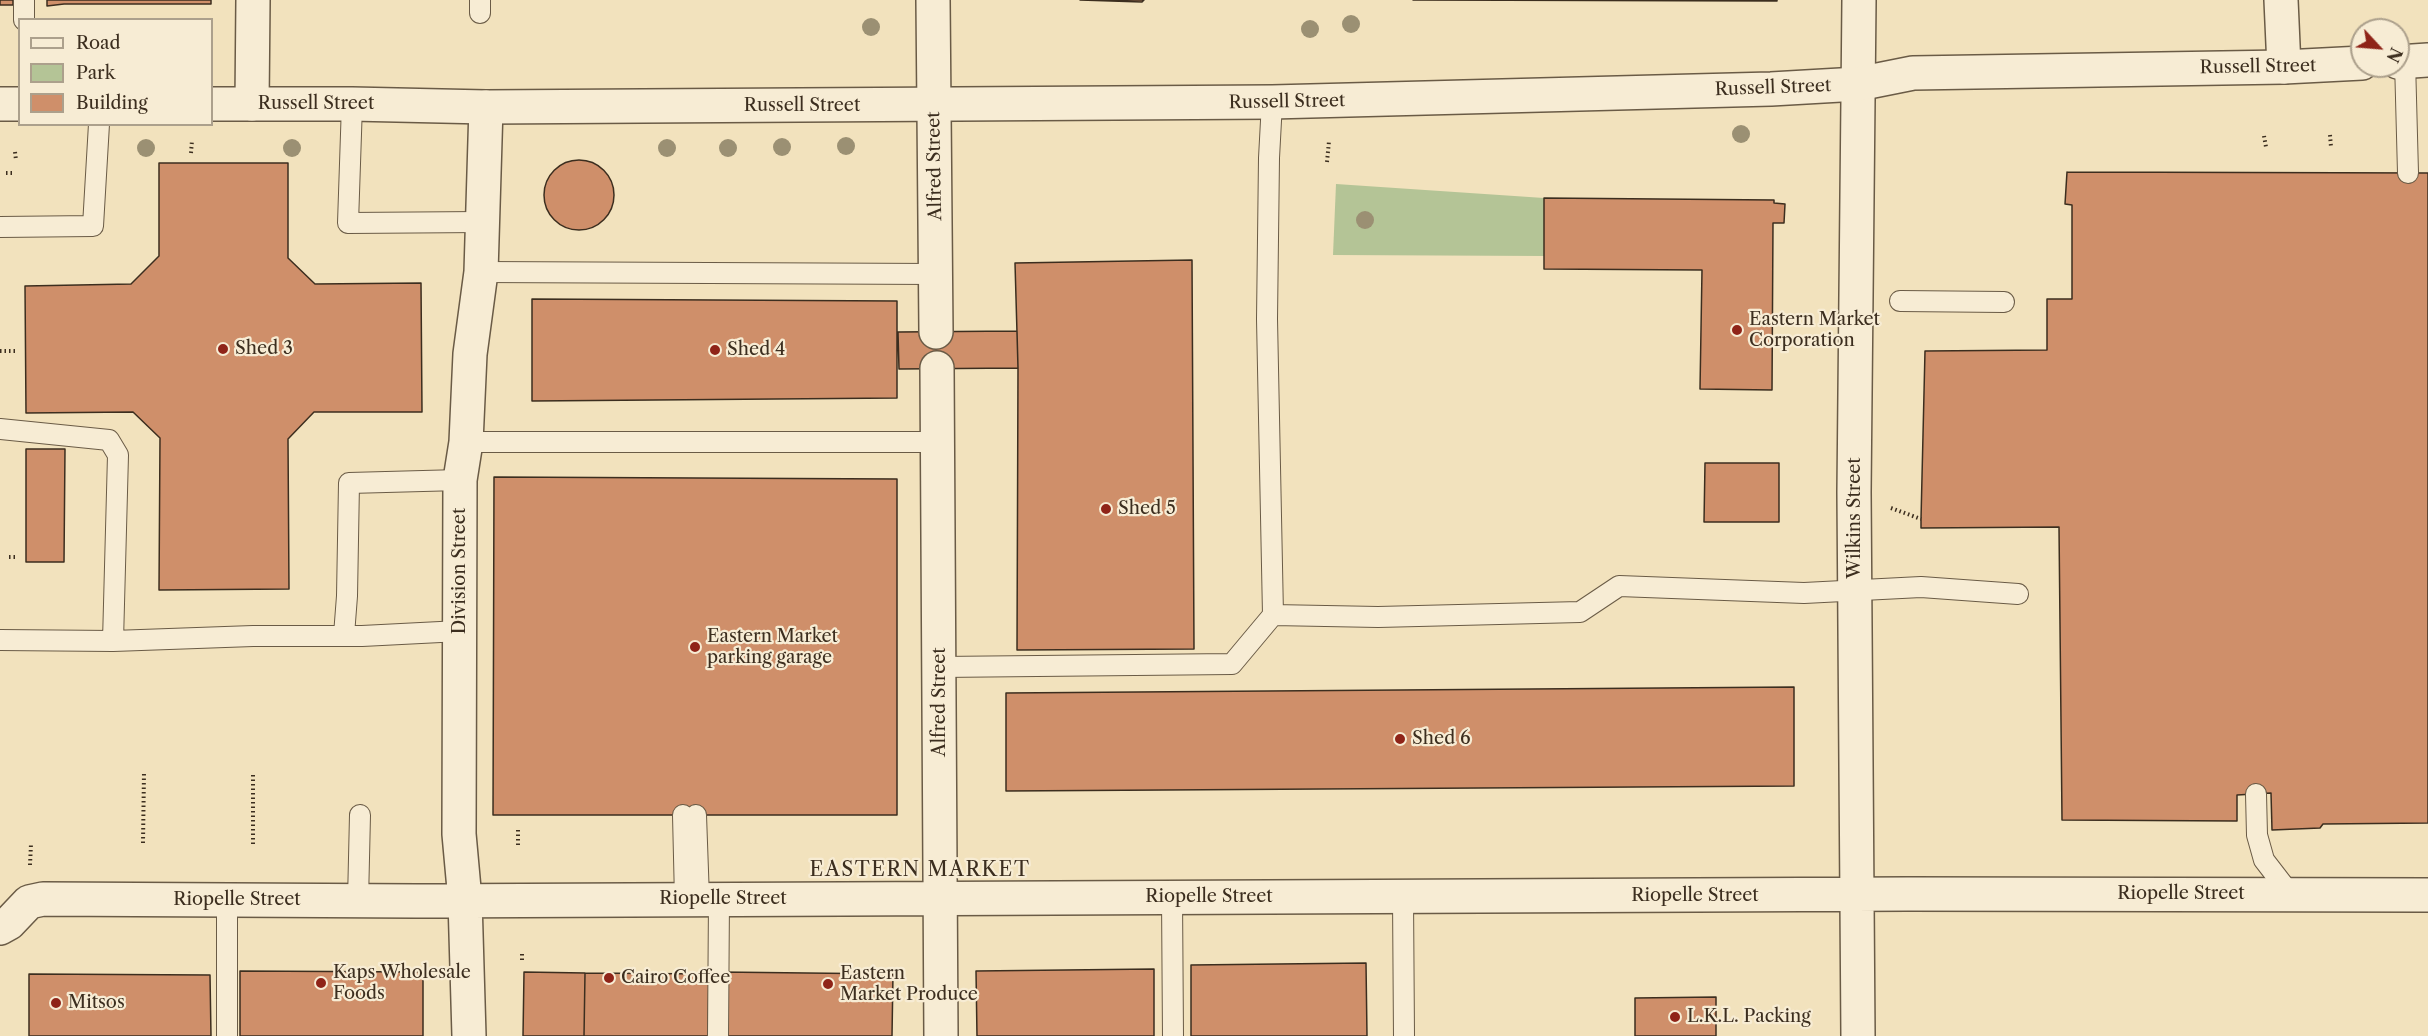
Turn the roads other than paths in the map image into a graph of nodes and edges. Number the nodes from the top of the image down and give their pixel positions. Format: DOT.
graph roads {
  1 [pos="24,0"];
  2 [pos="253,0"];
  3 [pos="933,0"];
  4 [pos="1859,0"];
  5 [pos="2281,0"];
  6 [pos="24,18"];
  7 [pos="2350,64"];
  8 [pos="2284,67"];
  9 [pos="2410,78"];
  10 [pos="1858,84"];
  11 [pos="1272,102"];
  12 [pos="0,104"];
  13 [pos="18,104"];
  14 [pos="213,104"];
  15 [pos="252,104"];
  16 [pos="352,104"];
  17 [pos="934,105"];
  18 [pos="486,107"];
  19 [pos="99,126"];
  20 [pos="2408,173"];
  21 [pos="481,222"];
  22 [pos="0,227"];
  23 [pos="481,272"];
  24 [pos="936,274"];
  25 [pos="1900,301"];
  26 [pos="2004,302"];
  27 [pos="936,332"];
  28 [pos="937,368"];
  29 [pos="0,429"];
  30 [pos="466,442"];
  31 [pos="938,442"];
  32 [pos="460,480"];
  33 [pos="1855,591"];
  34 [pos="2019,594"];
  35 [pos="1273,615"];
  36 [pos="460,631"];
  37 [pos="344,635"];
  38 [pos="0,640"];
  39 [pos="113,641"];
  40 [pos="940,667"];
  41 [pos="2256,794"];
  42 [pos="360,815"];
  43 [pos="689,815"];
  44 [pos="1857,895"];
  45 [pos="2291,895"];
  46 [pos="2428,895"];
  47 [pos="1172,897"];
  48 [pos="1403,897"];
  49 [pos="941,898"];
  50 [pos="227,899"];
  51 [pos="701,899"];
  52 [pos="465,900"];
  53 [pos="358,901"];
  54 [pos="0,928"];
  55 [pos="227,1036"];
  56 [pos="469,1036"];
  57 [pos="718,1036"];
  58 [pos="941,1036"];
  59 [pos="1173,1036"];
  60 [pos="1404,1036"];
  61 [pos="1858,1036"];
  1 -- 6 [label="lane"];
  2 -- 15 [label="street"];
  3 -- 17 [label="street, Alfred Street"];
  4 -- 10 [label="street, Wilkins Street"];
  5 -- 8 [label="street"];
  7 -- 8 [label="street, Russell Street"];
  8 -- 10 [label="street, Russell Street"];
  9 -- 20 [label="lane"];
  10 -- 11 [label="street, Russell Street"];
  10 -- 33 [label="street, Wilkins Street"];
  11 -- 17 [label="street, Russell Street"];
  11 -- 35 [label="lane"];
  12 -- 13 [label="street"];
  14 -- 15 [label="street, Russell Street"];
  15 -- 16 [label="street, Russell Street"];
  16 -- 18 [label="street, Russell Street"];
  16 -- 21 [label="lane"];
  17 -- 18 [label="street, Russell Street"];
  17 -- 24 [label="street, Alfred Street"];
  18 -- 21 [label="street, Division Street"];
  19 -- 22 [label="lane"];
  21 -- 23 [label="street, Division Street"];
  23 -- 24 [label="lane"];
  23 -- 30 [label="street, Division Street"];
  24 -- 27 [label="street, Alfred Street"];
  25 -- 26 [label="lane"];
  28 -- 31 [label="street, Alfred Street"];
  29 -- 39 [label="lane"];
  30 -- 31 [label="lane"];
  30 -- 32 [label="street, Division Street"];
  31 -- 40 [label="street, Alfred Street"];
  32 -- 36 [label="street, Division Street"];
  32 -- 37 [label="lane"];
  33 -- 34 [label="lane"];
  33 -- 35 [label="lane"];
  33 -- 44 [label="street, Wilkins Street"];
  35 -- 40 [label="lane"];
  36 -- 37 [label="lane"];
  36 -- 52 [label="street, Division Street"];
  37 -- 39 [label="lane"];
  38 -- 39 [label="lane"];
  40 -- 49 [label="street, Alfred Street"];
  41 -- 45 [label="lane"];
  42 -- 53 [label="lane"];
  43 -- 51 [label="lane"];
  44 -- 45 [label="street, Riopelle Street"];
  44 -- 48 [label="street, Riopelle Street"];
  44 -- 61 [label="street, Wilkins Street"];
  45 -- 46 [label="street, Riopelle Street"];
  47 -- 48 [label="street, Riopelle Street"];
  47 -- 49 [label="street, Riopelle Street"];
  47 -- 59 [label="lane"];
  48 -- 60 [label="lane"];
  49 -- 51 [label="street, Riopelle Street"];
  49 -- 58 [label="street, Alfred Street"];
  50 -- 53 [label="street, Riopelle Street"];
  50 -- 54 [label="street, Riopelle Street"];
  50 -- 55 [label="lane"];
  51 -- 52 [label="street, Riopelle Street"];
  51 -- 57 [label="lane"];
  52 -- 53 [label="street, Riopelle Street"];
  52 -- 56 [label="street, Division Street"];
}
